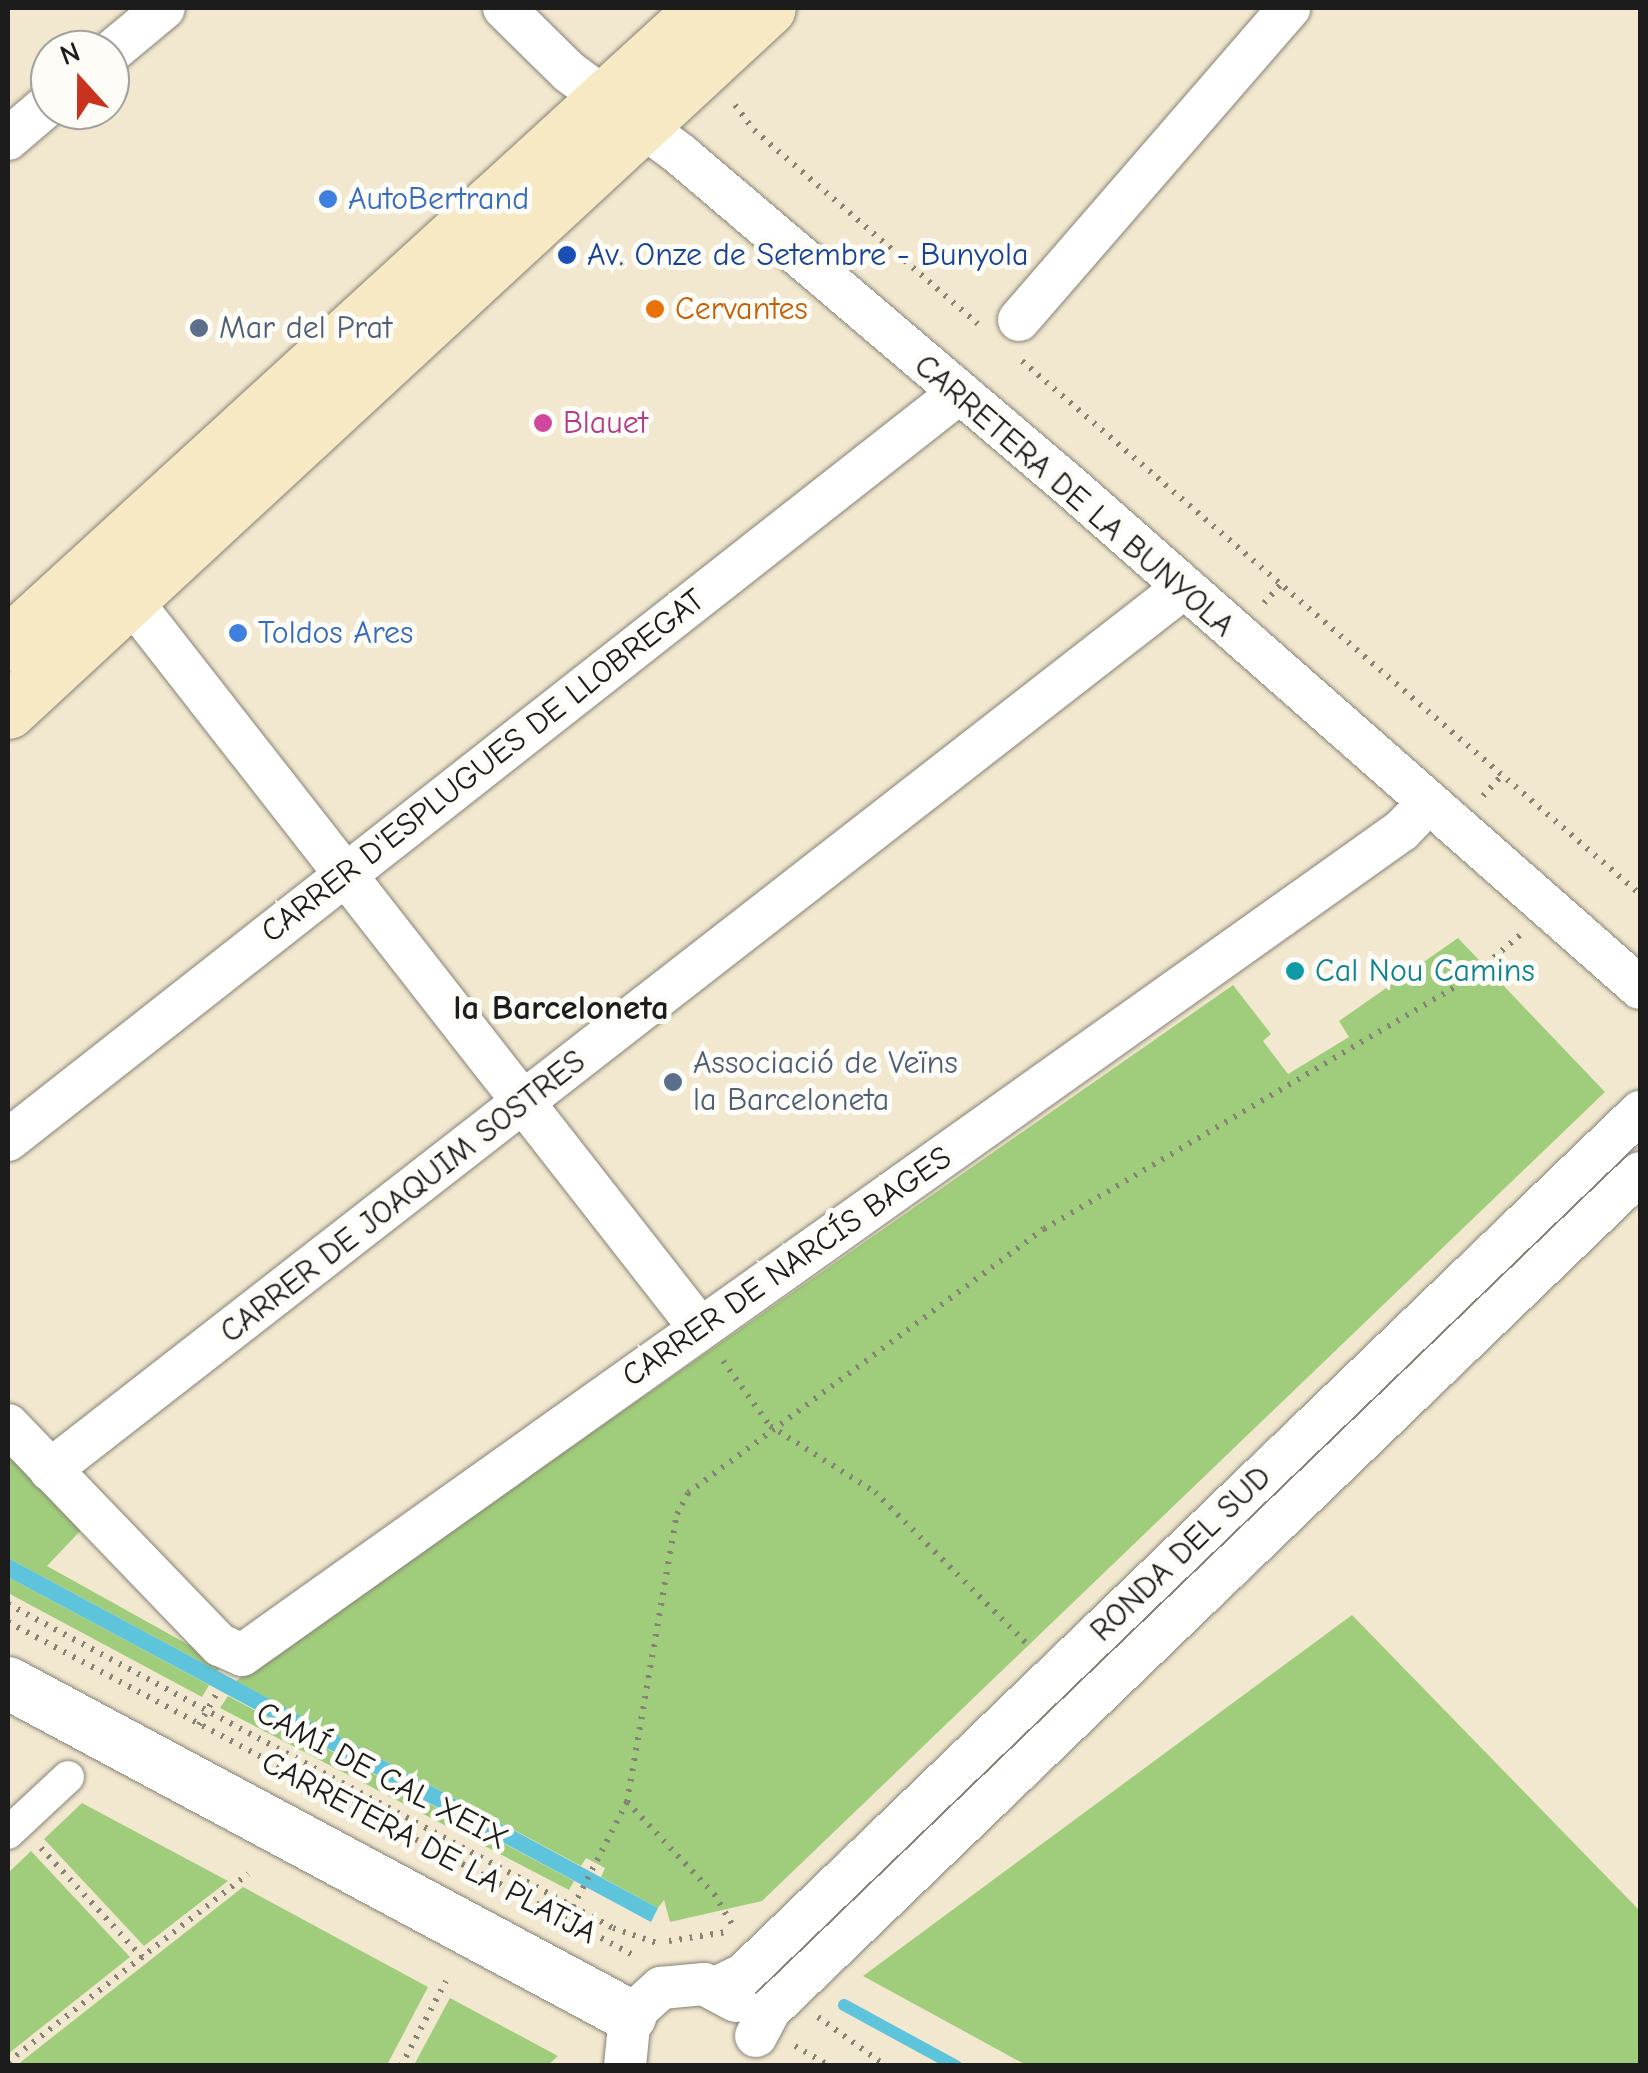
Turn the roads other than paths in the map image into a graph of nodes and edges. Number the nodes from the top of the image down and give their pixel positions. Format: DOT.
graph roads {
  1 [pos="164,8"];
  2 [pos="504,8"];
  3 [pos="704,8"];
  4 [pos="768,8"];
  5 [pos="1289,8"];
  6 [pos="130,36"];
  7 [pos="622,112"];
  8 [pos="30,121"];
  9 [pos="8,139"];
  10 [pos="1008,336"];
  11 [pos="960,393"];
  12 [pos="1181,590"];
  13 [pos="130,599"];
  14 [pos="8,644"];
  15 [pos="8,711"];
  16 [pos="1426,805"];
  17 [pos="343,874"];
  18 [pos="1640,988"];
  19 [pos="524,1104"];
  20 [pos="1640,1112"];
  21 [pos="8,1140"];
  22 [pos="1640,1173"];
  23 [pos="699,1327"];
  24 [pos="8,1425"];
  25 [pos="50,1470"];
  26 [pos="8,1683"];
  27 [pos="68,1777"];
  28 [pos="13,1828"];
  29 [pos="716,1988"];
  30 [pos="772,2030"];
  31 [pos="628,2041"];
  1 -- 6 [label="street"];
  2 -- 7 [label="street, CARRETERA DE LA BUNYOLA"];
  3 -- 7 [label="main road"];
  4 -- 7 [label="main road"];
  5 -- 10 [label="street"];
  7 -- 11 [label="street, CARRETERA DE LA BUNYOLA"];
  7 -- 13 [label="main road"];
  7 -- 14 [label="main road"];
  8 -- 9 [label="street"];
  11 -- 12 [label="street, CARRETERA DE LA BUNYOLA"];
  11 -- 17 [label="street, CARRER D'ESPLUGUES DE LLOBREGAT"];
  12 -- 16 [label="street, CARRETERA DE LA BUNYOLA"];
  12 -- 19 [label="street, CARRER DE JOAQUIM SOSTRES"];
  13 -- 15 [label="main road"];
  13 -- 17 [label="street"];
  16 -- 18 [label="street, CARRETERA DE LA BUNYOLA"];
  16 -- 23 [label="street, CARRER DE NARCÍS BAGES"];
  17 -- 19 [label="street"];
  17 -- 21 [label="street, CARRER D'ESPLUGUES DE LLOBREGAT"];
  19 -- 23 [label="street"];
  19 -- 25 [label="street, CARRER DE JOAQUIM SOSTRES"];
  20 -- 29 [label="street, RONDA DEL SUD"];
  22 -- 30 [label="street, RONDA DEL SUD"];
  23 -- 25 [label="street, CARRER DE NARCÍS BAGES"];
  24 -- 25 [label="street"];
  26 -- 31 [label="street, CARRETERA DE LA PLATJA"];
  27 -- 28 [label="street"];
  29 -- 30 [label="street"];
  29 -- 31 [label="street"];
}
